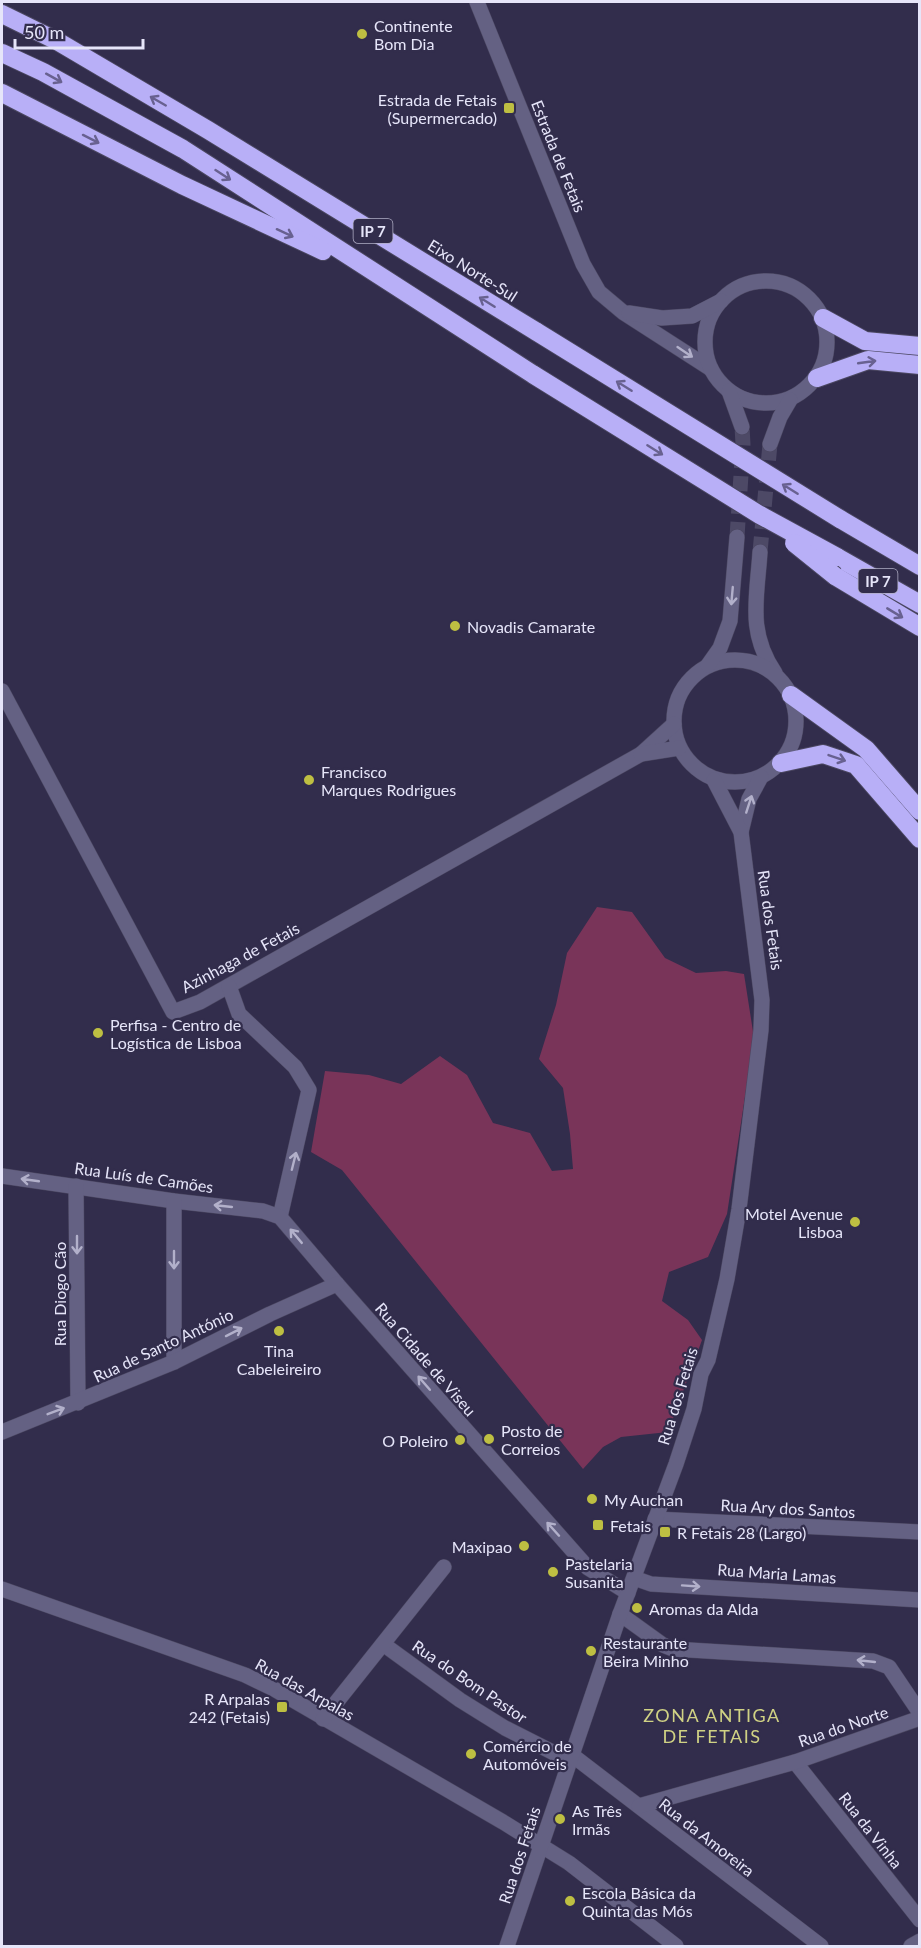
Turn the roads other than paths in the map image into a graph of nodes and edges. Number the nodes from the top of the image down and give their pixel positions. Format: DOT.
graph roads {
  1 [pos="477,2"];
  2 [pos="2,14"];
  3 [pos="2,53"];
  4 [pos="2,93"];
  5 [pos="385,280"];
  6 [pos="721,301"];
  7 [pos="624,313"];
  8 [pos="823,318"];
  9 [pos="920,346"];
  10 [pos="920,365"];
  11 [pos="711,369"];
  12 [pos="817,378"];
  13 [pos="729,391"];
  14 [pos="790,400"];
  15 [pos="742,427"];
  16 [pos="770,444"];
  17 [pos="760,515"];
  18 [pos="840,519"];
  19 [pos="737,537"];
  20 [pos="920,550"];
  21 [pos="760,552"];
  22 [pos="920,566"];
  23 [pos="920,604"];
  24 [pos="920,627"];
  25 [pos="708,665"];
  26 [pos="776,675"];
  27 [pos="2,691"];
  28 [pos="791,695"];
  29 [pos="674,724"];
  30 [pos="679,748"];
  31 [pos="641,754"];
  32 [pos="781,763"];
  33 [pos="761,777"];
  34 [pos="714,780"];
  35 [pos="920,812"];
  36 [pos="741,832"];
  37 [pos="920,839"];
  38 [pos="229,986"];
  39 [pos="2,1176"];
  40 [pos="76,1186"];
  41 [pos="174,1201"];
  42 [pos="280,1217"];
  43 [pos="337,1284"];
  44 [pos="174,1362"];
  45 [pos="78,1403"];
  46 [pos="2,1432"];
  47 [pos="655,1519"];
  48 [pos="920,1532"];
  49 [pos="444,1567"];
  50 [pos="634,1578"];
  51 [pos="2,1589"];
  52 [pos="628,1593"];
  53 [pos="920,1600"];
  54 [pos="620,1614"];
  55 [pos="383,1644"];
  56 [pos="920,1713"];
  57 [pos="920,1718"];
  58 [pos="323,1719"];
  59 [pos="571,1758"];
  60 [pos="795,1762"];
  61 [pos="639,1806"];
  62 [pos="541,1845"];
  63 [pos="920,1920"];
  64 [pos="920,1941"];
  65 [pos="507,1947"];
  66 [pos="676,1947"];
  67 [pos="821,1947"];
  68 [pos="911,1947"];
  1 -- 7 [label="street, Estrada de Fetais"];
  18 -- 2 [label="highway, Eixo Norte-Sul / IP 7, one-way, bridge"];
  3 -- 5 [label="highway, one-way"];
  4 -- 5 [label="highway, one-way"];
  5 -- 17 [label="highway, IP 7, one-way, bridge"];
  6 -- 7 [label="street"];
  6 -- 8 [label="street"];
  6 -- 11 [label="street"];
  7 -- 11 [label="street, Estrada de Fetais, one-way"];
  8 -- 9 [label="highway"];
  8 -- 12 [label="street"];
  12 -- 10 [label="highway, one-way"];
  11 -- 13 [label="street"];
  12 -- 14 [label="street"];
  13 -- 14 [label="street"];
  13 -- 15 [label="street"];
  14 -- 16 [label="street"];
  17 -- 23 [label="highway, IP 7, bridge"];
  17 -- 24 [label="highway, one-way, bridge"];
  18 -- 20 [label="highway"];
  18 -- 22 [label="highway, Eixo Norte-Sul / IP 7"];
  19 -- 25 [label="street, one-way"];
  21 -- 26 [label="street"];
  25 -- 26 [label="street"];
  25 -- 29 [label="street"];
  26 -- 28 [label="street"];
  27 -- 38 [label="street, Azinhaga de Fetais"];
  28 -- 32 [label="street"];
  28 -- 35 [label="highway"];
  29 -- 30 [label="street"];
  29 -- 31 [label="street"];
  30 -- 31 [label="street"];
  30 -- 34 [label="street"];
  31 -- 38 [label="street, Azinhaga de Fetais"];
  32 -- 33 [label="street"];
  32 -- 37 [label="highway, one-way"];
  33 -- 34 [label="street"];
  36 -- 33 [label="street, Rua dos Fetais, one-way"];
  34 -- 36 [label="street, Rua dos Fetais"];
  36 -- 47 [label="street, Rua dos Fetais"];
  42 -- 38 [label="street, one-way"];
  40 -- 39 [label="street, Rua Luís de Camões, one-way"];
  40 -- 41 [label="street, Rua Luís de Camões"];
  40 -- 45 [label="street, Rua Diogo Cão, one-way"];
  42 -- 41 [label="street, Rua Luís de Camões, one-way"];
  41 -- 44 [label="street, one-way"];
  43 -- 42 [label="street, Rua Cidade de Viseu, one-way"];
  44 -- 43 [label="street, Rua de Santo António, one-way"];
  52 -- 43 [label="street, Rua Cidade de Viseu, one-way"];
  44 -- 45 [label="street, Rua de Santo António"];
  46 -- 45 [label="street, Rua de Santo António, one-way"];
  47 -- 48 [label="street, Rua Ary dos Santos"];
  47 -- 50 [label="street, Rua dos Fetais"];
  49 -- 55 [label="street"];
  50 -- 52 [label="street, Rua dos Fetais"];
  50 -- 53 [label="street, Rua Maria Lamas, one-way"];
  51 -- 58 [label="street, Rua das Arpalas"];
  52 -- 54 [label="street, Rua dos Fetais"];
  56 -- 54 [label="street, one-way"];
  54 -- 59 [label="street, Rua dos Fetais"];
  55 -- 58 [label="street"];
  55 -- 59 [label="street, Rua do Bom Pastor"];
  57 -- 60 [label="street, Rua do Norte"];
  58 -- 62 [label="street, Rua das Arpalas"];
  59 -- 61 [label="street, Rua da Amoreira"];
  59 -- 62 [label="street, Rua dos Fetais"];
  60 -- 61 [label="street, Rua do Norte"];
  60 -- 63 [label="street, Rua da Vinha"];
  61 -- 67 [label="street, Rua da Amoreira"];
  62 -- 65 [label="street, Rua dos Fetais"];
  62 -- 66 [label="street, Rua das Arpalas"];
  64 -- 68 [label="street"];
}
